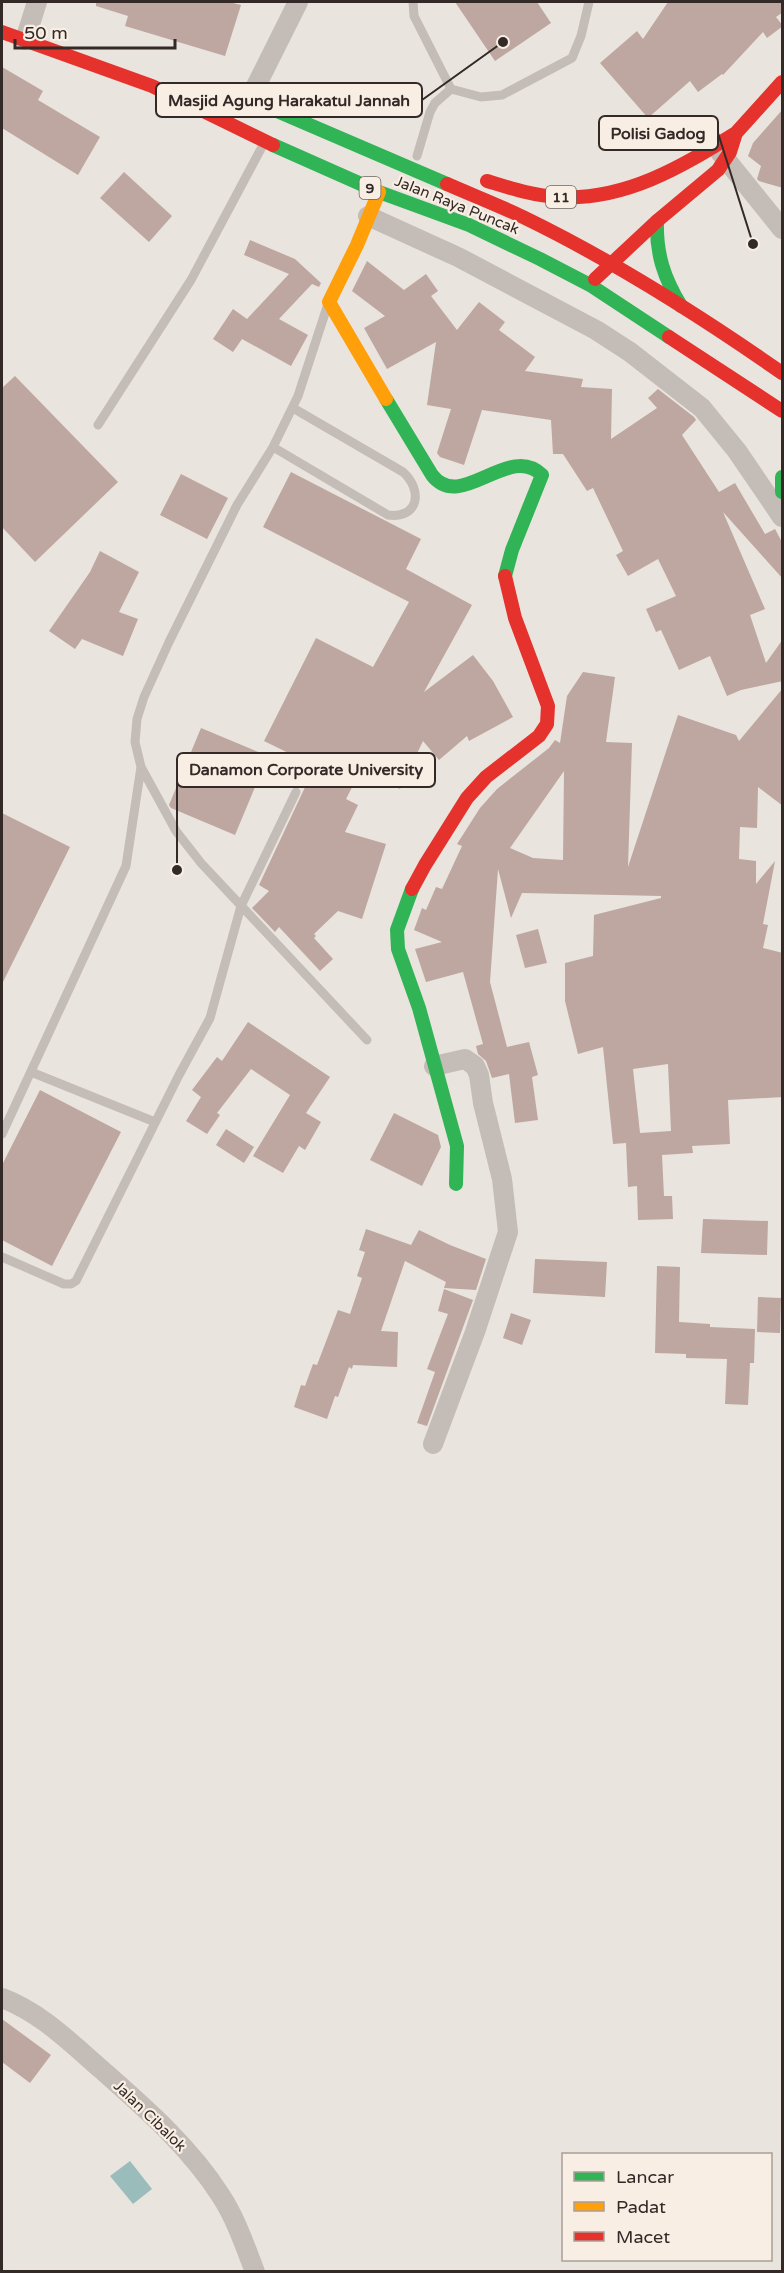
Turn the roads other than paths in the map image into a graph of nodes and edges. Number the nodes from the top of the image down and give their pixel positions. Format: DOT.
graph roads {
  1 [pos="37,2"];
  2 [pos="298,2"];
  3 [pos="413,2"];
  4 [pos="589,2"];
  5 [pos="2,33"];
  6 [pos="25,40"];
  7 [pos="783,82"];
  8 [pos="152,86"];
  9 [pos="451,89"];
  10 [pos="249,99"];
  11 [pos="237,129"];
  12 [pos="264,142"];
  13 [pos="721,153"];
  14 [pos="379,155"];
  15 [pos="423,158"];
  16 [pos="478,178"];
  17 [pos="379,192"];
  18 [pos="368,216"];
  19 [pos="657,220"];
  20 [pos="783,229"];
  21 [pos="610,264"];
  22 [pos="590,285"];
  23 [pos="328,302"];
  24 [pos="682,307"];
  25 [pos="783,374"];
  26 [pos="293,408"];
  27 [pos="783,411"];
  28 [pos="98,424"];
  29 [pos="273,447"];
  30 [pos="783,477"];
  31 [pos="783,492"];
  32 [pos="783,517"];
  33 [pos="141,768"];
  34 [pos="296,792"];
  35 [pos="241,906"];
  36 [pos="367,1040"];
  37 [pos="434,1066"];
  38 [pos="31,1072"];
  39 [pos="155,1122"];
  40 [pos="2,1134"];
  41 [pos="456,1185"];
  42 [pos="2,1257"];
  43 [pos="433,1444"];
  44 [pos="2,1998"];
  45 [pos="255,2271"];
  1 -- 6 [label="street"];
  2 -- 10 [label="street"];
  3 -- 9 [label="lane"];
  4 -- 9 [label="lane"];
  5 -- 6 [label="main road, Jalan Raya Puncak / 9"];
  6 -- 8 [label="main road, Jalan Raya Puncak / 9"];
  7 -- 13 [label="main road, 11"];
  8 -- 10 [label="main road, Jalan Raya Puncak / 9"];
  8 -- 11 [label="main road, Jalan Raya Puncak / 9"];
  9 -- 15 [label="lane"];
  10 -- 11 [label="street"];
  10 -- 14 [label="main road, Jalan Raya Puncak / 9"];
  11 -- 12 [label="main road, Jalan Raya Puncak / 9"];
  12 -- 17 [label="main road, Jalan Raya Puncak / 9"];
  12 -- 28 [label="lane"];
  13 -- 16 [label="main road, 11"];
  13 -- 19 [label="main road"];
  13 -- 20 [label="street"];
  14 -- 15 [label="main road"];
  14 -- 21 [label="main road, Jalan Raya Puncak / 9"];
  17 -- 18 [label="main road"];
  17 -- 22 [label="main road, Jalan Raya Puncak / 9"];
  18 -- 23 [label="main road"];
  18 -- 32 [label="street"];
  19 -- 21 [label="main road"];
  19 -- 24 [label="main road"];
  21 -- 22 [label="main road"];
  21 -- 24 [label="main road, Jalan Raya Puncak"];
  22 -- 27 [label="main road, Jalan Raya Puncak"];
  23 -- 26 [label="lane"];
  23 -- 37 [label="main road"];
  24 -- 25 [label="main road, Jalan Raya Puncak"];
  26 -- 29 [label="lane"];
  26 -- 29 [label="lane"];
  29 -- 33 [label="lane"];
  30 -- 31 [label="main road"];
  33 -- 35 [label="lane"];
  33 -- 38 [label="lane"];
  34 -- 35 [label="lane"];
  35 -- 36 [label="lane"];
  35 -- 39 [label="lane"];
  37 -- 41 [label="main road"];
  37 -- 43 [label="street"];
  38 -- 39 [label="lane"];
  38 -- 40 [label="lane"];
  39 -- 42 [label="lane"];
  44 -- 45 [label="street, Jalan Cibalok"];
}
